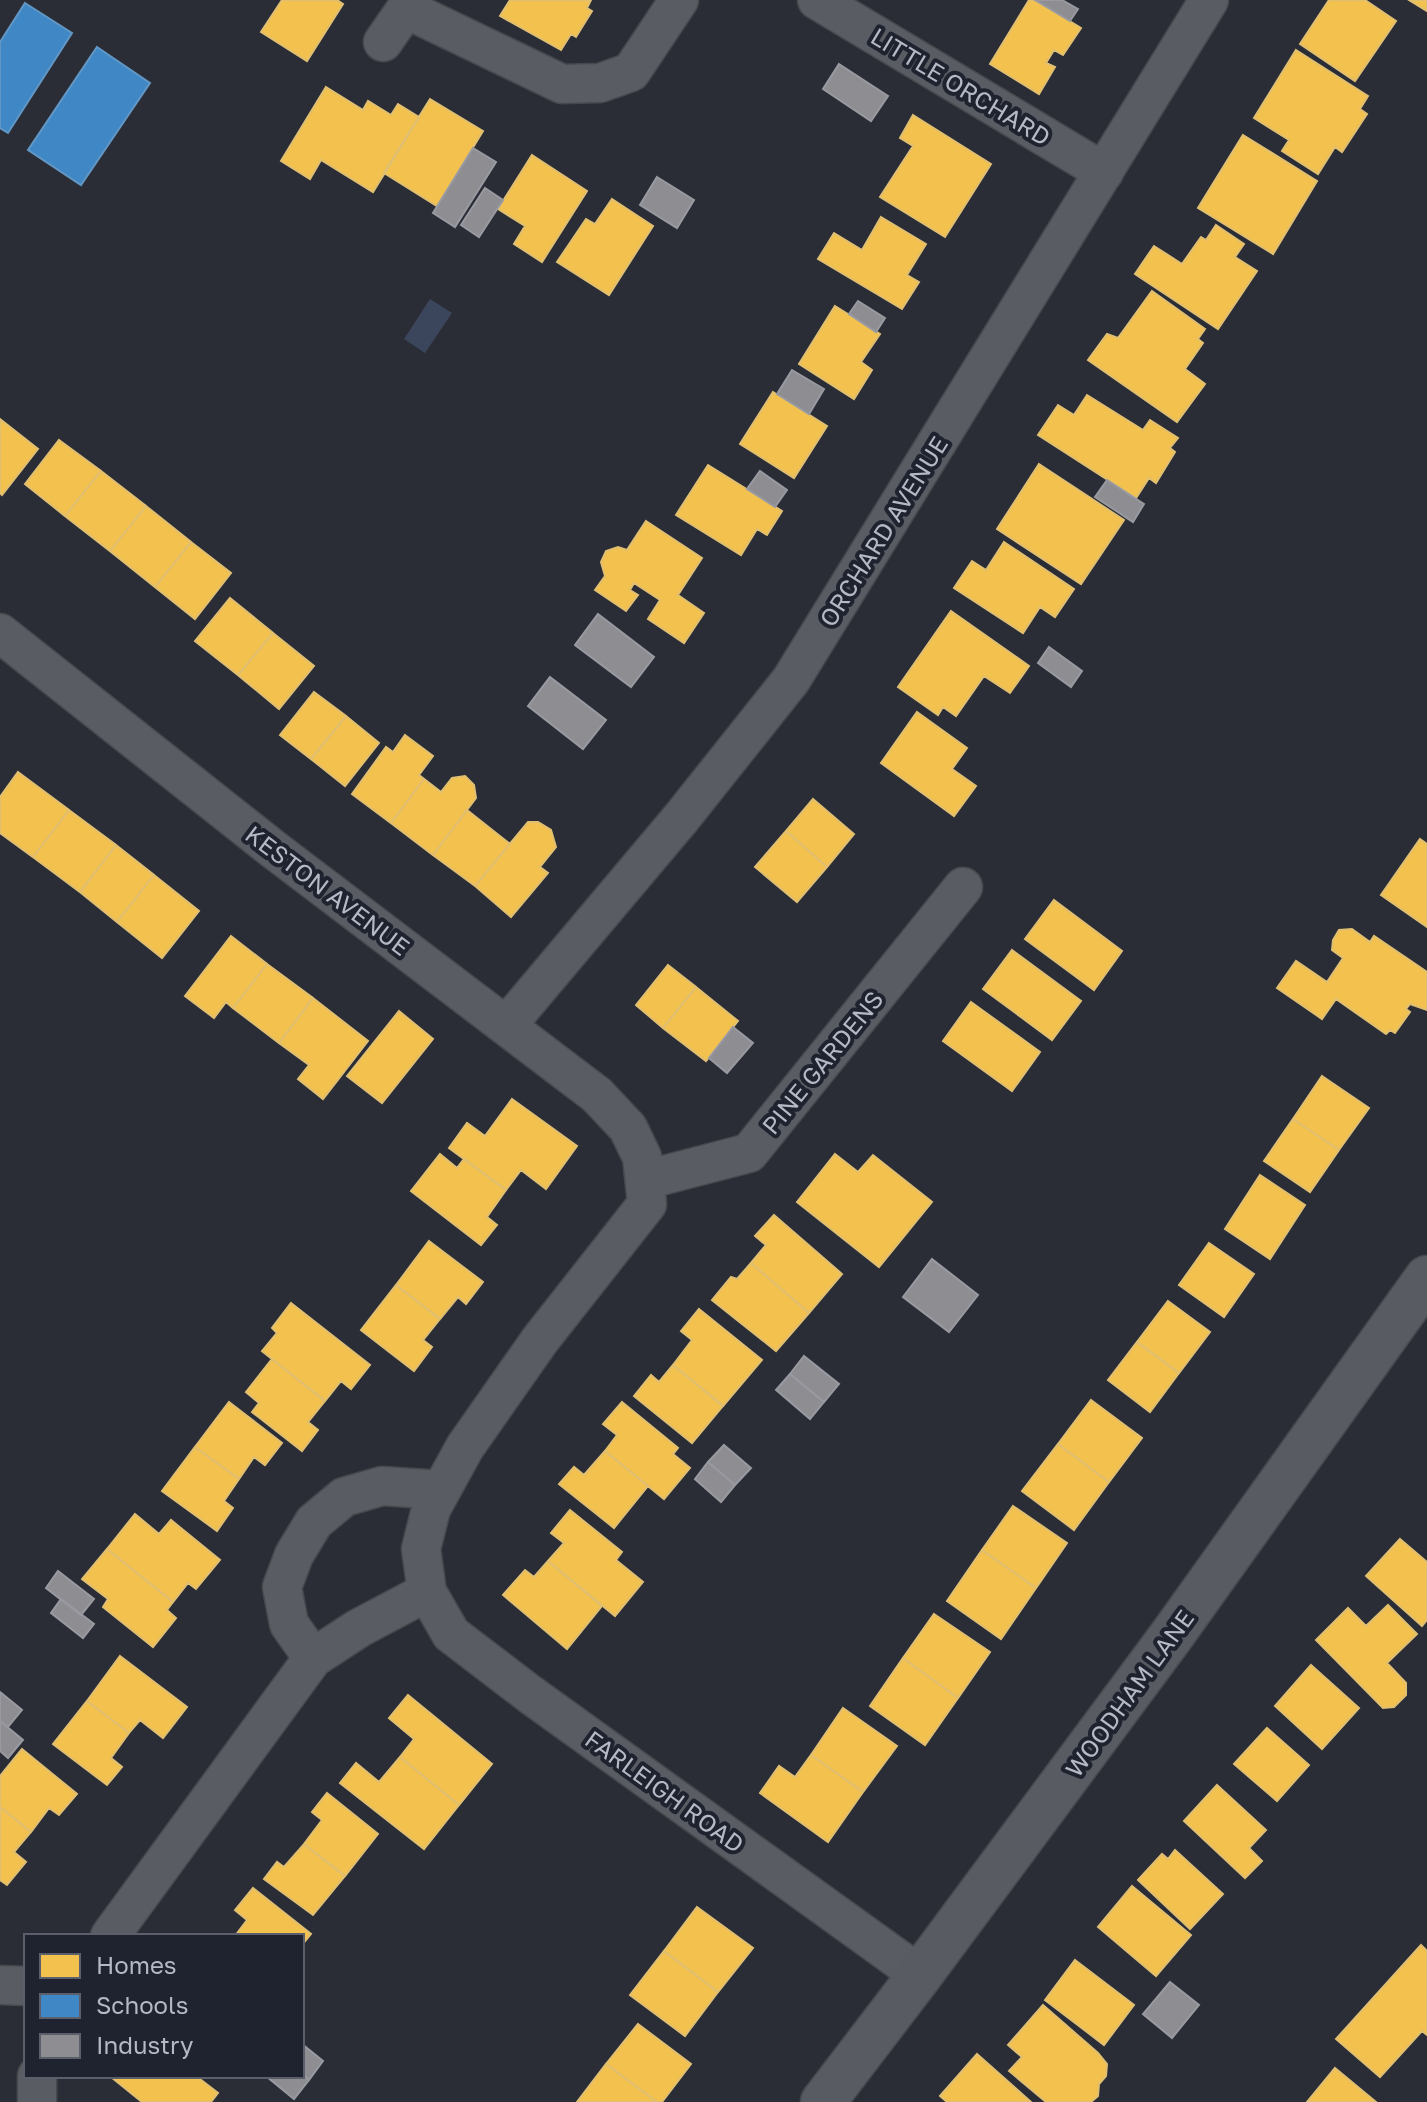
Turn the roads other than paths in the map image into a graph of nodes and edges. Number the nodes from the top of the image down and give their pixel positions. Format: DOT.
graph roads {
  1 [pos="679,0"];
  2 [pos="817,0"];
  3 [pos="1209,0"];
  4 [pos="407,4"];
  5 [pos="383,42"];
  6 [pos="1104,172"];
  7 [pos="6,650"];
  8 [pos="963,887"];
  9 [pos="506,1026"];
  10 [pos="643,1168"];
  11 [pos="1427,1278"];
  12 [pos="441,1490"];
  13 [pos="427,1592"];
  14 [pos="313,1658"];
  15 [pos="111,1934"];
  16 [pos="920,1975"];
  17 [pos="0,1985"];
  18 [pos="24,1986"];
  19 [pos="37,2078"];
  20 [pos="37,2102"];
  21 [pos="823,2102"];
  1 -- 4 [label="street"];
  2 -- 6 [label="street, LITTLE ORCHARD"];
  3 -- 6 [label="street, ORCHARD AVENUE"];
  4 -- 5 [label="street"];
  6 -- 9 [label="street, ORCHARD AVENUE"];
  7 -- 9 [label="street, KESTON AVENUE"];
  8 -- 10 [label="street, PINE GARDENS"];
  9 -- 10 [label="street, KESTON AVENUE"];
  10 -- 12 [label="street, FARLEIGH ROAD"];
  11 -- 16 [label="main road, WOODHAM LANE"];
  12 -- 13 [label="street, FARLEIGH ROAD"];
  12 -- 14 [label="street"];
  13 -- 14 [label="street"];
  13 -- 16 [label="street, FARLEIGH ROAD"];
  14 -- 15 [label="street"];
  16 -- 21 [label="main road, WOODHAM LANE"];
  17 -- 18 [label="street"];
  19 -- 20 [label="street"];
}
